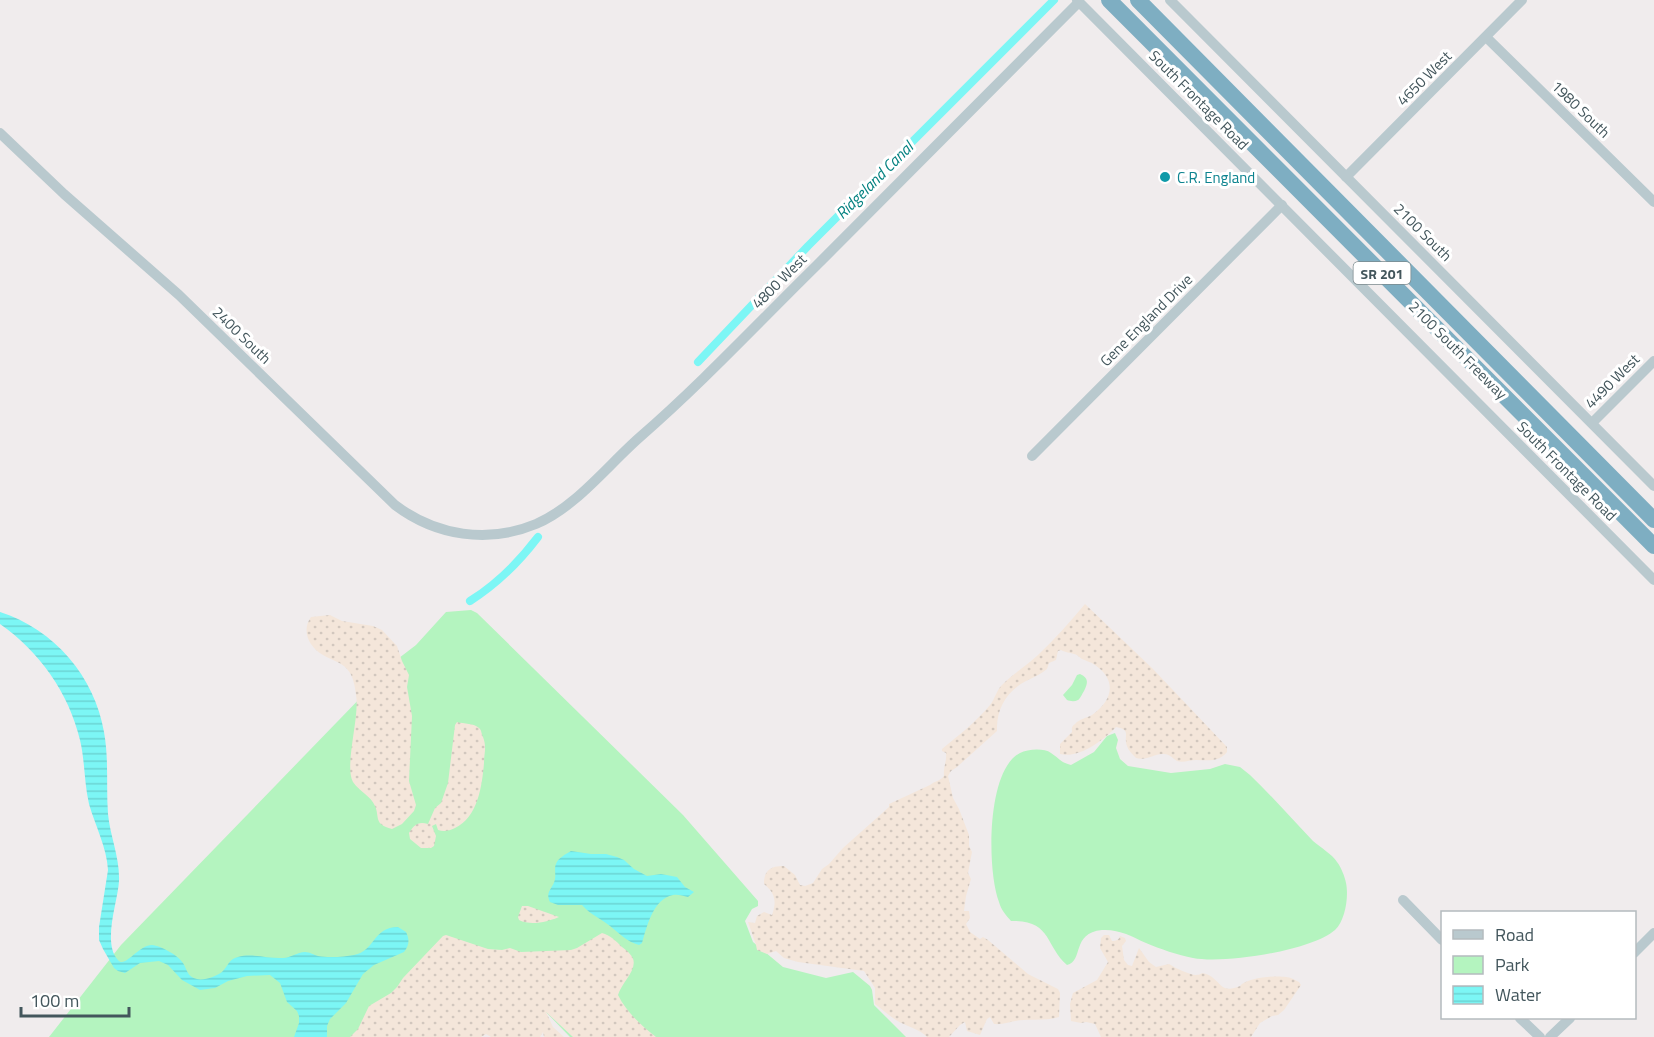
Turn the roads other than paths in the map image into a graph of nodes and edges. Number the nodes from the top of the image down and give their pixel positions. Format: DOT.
graph roads {
  1 [pos="1109,0"];
  2 [pos="1138,0"];
  3 [pos="1170,0"];
  4 [pos="1522,0"];
  5 [pos="1078,1"];
  6 [pos="1486,37"];
  7 [pos="0,133"];
  8 [pos="1346,177"];
  9 [pos="1654,202"];
  10 [pos="1282,205"];
  11 [pos="1654,361"];
  12 [pos="1592,423"];
  13 [pos="1032,456"];
  14 [pos="1654,486"];
  15 [pos="1654,520"];
  16 [pos="474,535"];
  17 [pos="1654,546"];
  18 [pos="1654,580"];
  19 [pos="1403,900"];
  20 [pos="1654,933"];
  21 [pos="1441,938"];
  22 [pos="1636,952"];
  23 [pos="1522,1019"];
  24 [pos="1568,1019"];
  25 [pos="1540,1037"];
  26 [pos="1550,1037"];
  1 -- 17 [label="highway, 2100 South Freeway / SR 201"];
  2 -- 15 [label="highway, 2100 South Freeway / SR 201"];
  3 -- 8 [label="street, 2100 South"];
  4 -- 6 [label="street, 4650 West"];
  5 -- 10 [label="street, South Frontage Road"];
  5 -- 16 [label="street, 4800 West"];
  6 -- 8 [label="street, 4650 West"];
  6 -- 9 [label="street, 1980 South"];
  7 -- 16 [label="street, 2400 South"];
  8 -- 12 [label="street, 2100 South"];
  10 -- 13 [label="street, Gene England Drive"];
  10 -- 18 [label="street, South Frontage Road"];
  11 -- 12 [label="street, 4490 West"];
  12 -- 14 [label="street, 2100 South"];
  19 -- 21 [label="street"];
  20 -- 22 [label="street"];
  23 -- 25 [label="street"];
  24 -- 26 [label="street"];
}
